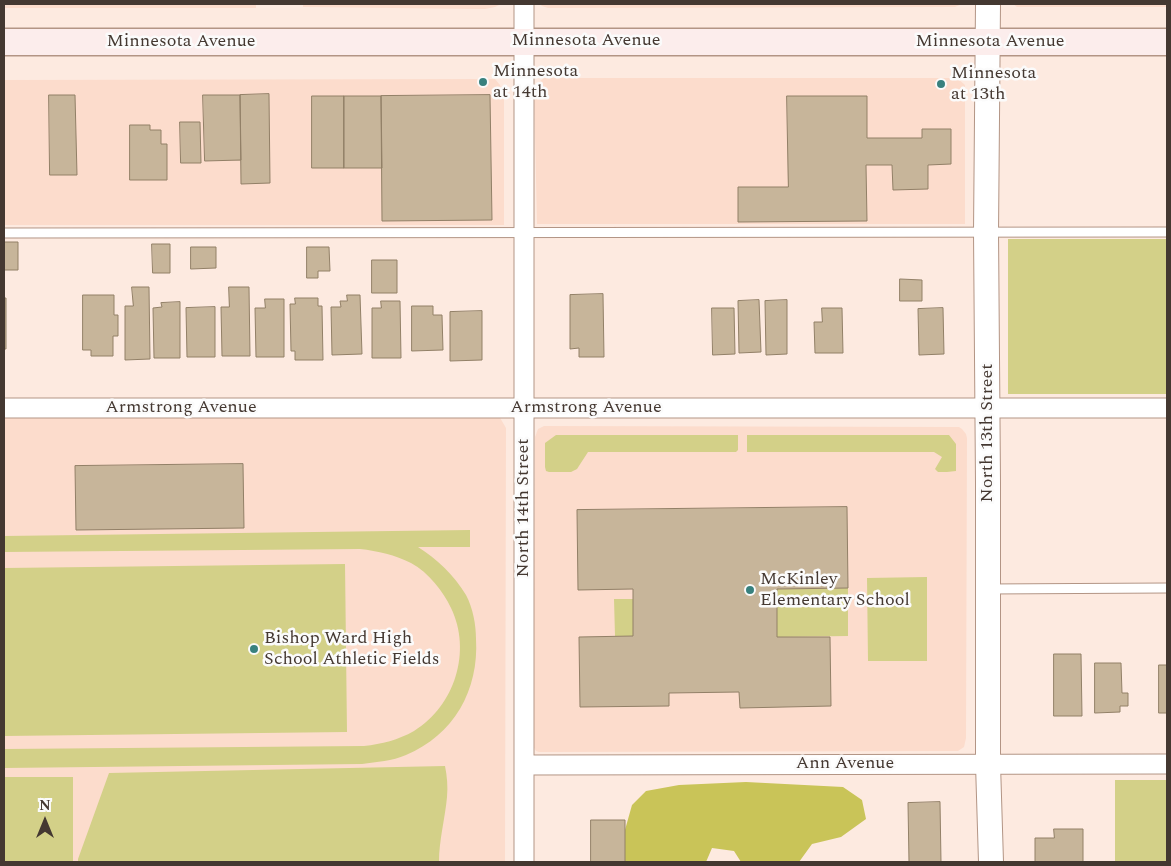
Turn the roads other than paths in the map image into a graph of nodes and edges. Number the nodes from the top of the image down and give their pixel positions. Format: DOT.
graph roads {
  1 [pos="524,4"];
  2 [pos="988,4"];
  3 [pos="523,41"];
  4 [pos="4,42"];
  5 [pos="987,42"];
  6 [pos="1167,42"];
  7 [pos="524,232"];
  8 [pos="986,232"];
  9 [pos="1167,232"];
  10 [pos="4,234"];
  11 [pos="4,408"];
  12 [pos="524,408"];
  13 [pos="988,408"];
  14 [pos="1167,408"];
  15 [pos="1167,588"];
  16 [pos="988,589"];
  17 [pos="988,764"];
  18 [pos="1167,764"];
  19 [pos="524,765"];
  20 [pos="524,862"];
  21 [pos="991,862"];
  1 -- 3 [label="street, North 14th Street"];
  2 -- 5 [label="street, North 13th Street"];
  3 -- 4 [label="main road, Minnesota Avenue"];
  3 -- 5 [label="main road, Minnesota Avenue"];
  3 -- 7 [label="street, North 14th Street"];
  5 -- 6 [label="main road, Minnesota Avenue"];
  5 -- 8 [label="street, North 13th Street"];
  7 -- 8 [label="lane"];
  7 -- 10 [label="lane"];
  7 -- 12 [label="street, North 14th Street"];
  8 -- 9 [label="lane"];
  8 -- 13 [label="street, North 13th Street"];
  11 -- 12 [label="street, Armstrong Avenue"];
  12 -- 13 [label="street, Armstrong Avenue"];
  12 -- 19 [label="street, North 14th Street"];
  13 -- 14 [label="street, Armstrong Avenue"];
  13 -- 16 [label="street, North 13th Street"];
  15 -- 16 [label="lane"];
  16 -- 17 [label="street, North 13th Street"];
  17 -- 18 [label="street, Ann Avenue"];
  17 -- 19 [label="street, Ann Avenue"];
  17 -- 21 [label="street, North 13th Street"];
  19 -- 20 [label="street, North 14th Street"];
}
